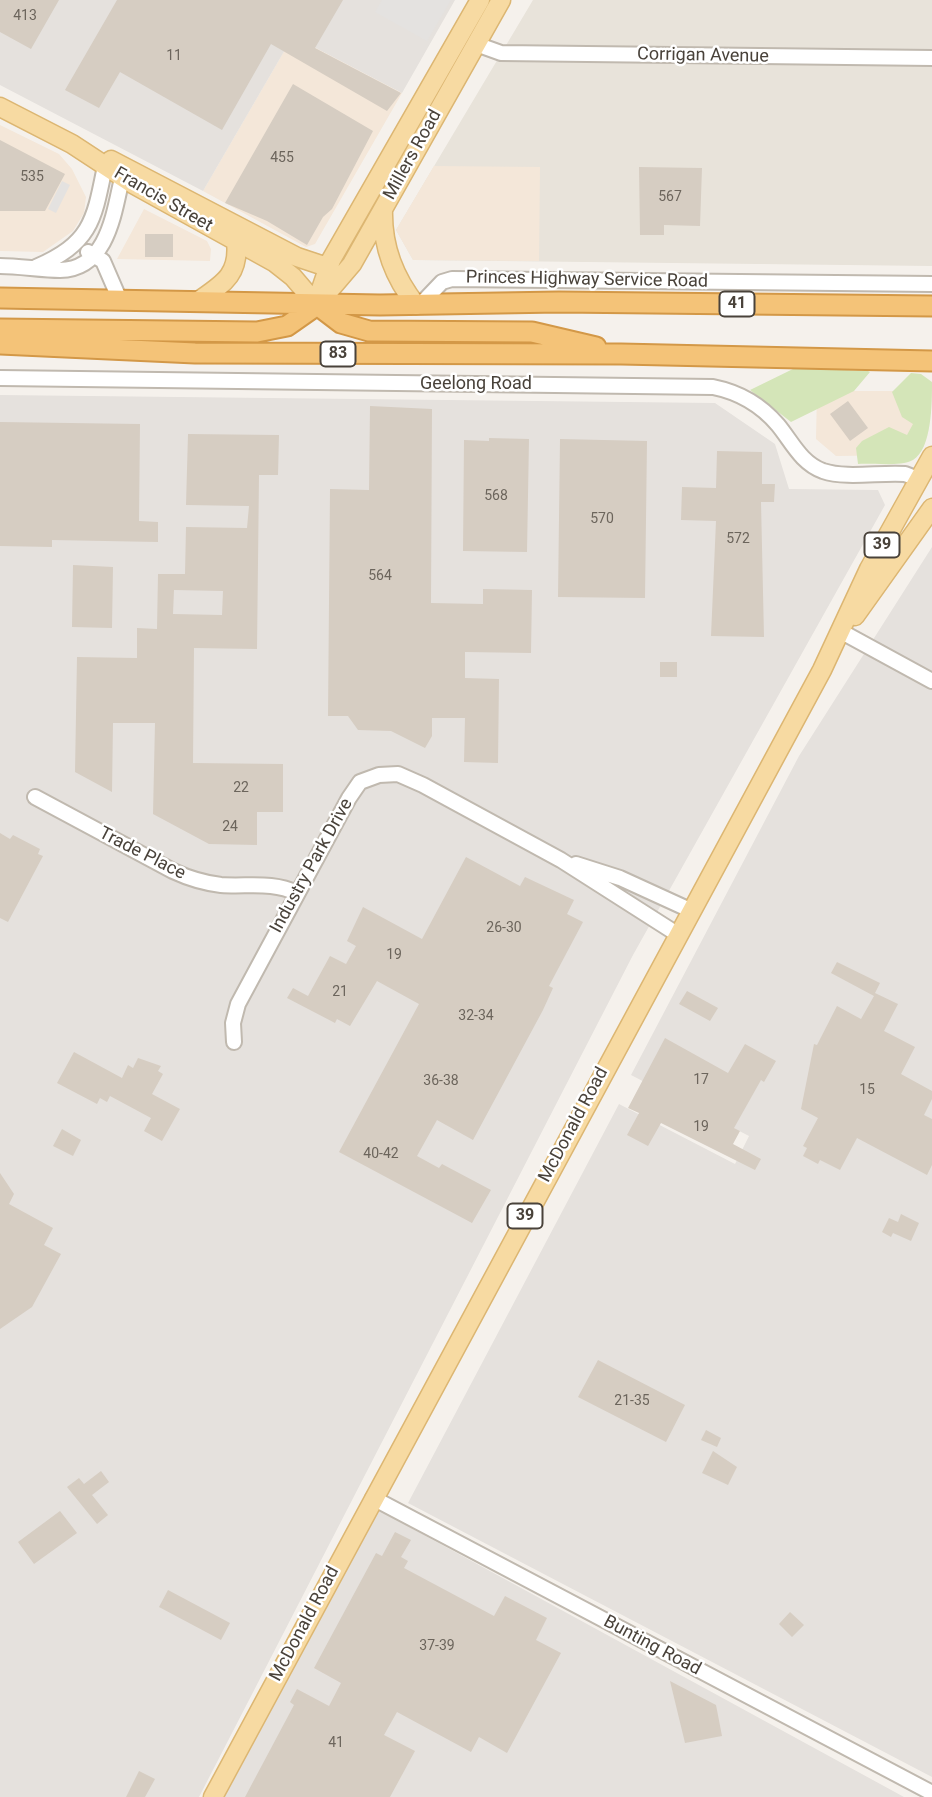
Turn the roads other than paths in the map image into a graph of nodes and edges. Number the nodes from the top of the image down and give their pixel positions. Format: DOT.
graph roads {
  1 [pos="480,0"];
  2 [pos="501,0"];
  3 [pos="476,44"];
  4 [pos="932,58"];
  5 [pos="0,107"];
  6 [pos="115,169"];
  7 [pos="366,200"];
  8 [pos="383,210"];
  9 [pos="208,218"];
  10 [pos="236,241"];
  11 [pos="68,250"];
  12 [pos="94,254"];
  13 [pos="0,265"];
  14 [pos="36,267"];
  15 [pos="327,267"];
  16 [pos="932,284"];
  17 [pos="0,298"];
  18 [pos="118,298"];
  19 [pos="197,302"];
  20 [pos="317,304"];
  21 [pos="418,305"];
  22 [pos="926,308"];
  23 [pos="0,329"];
  24 [pos="0,344"];
  25 [pos="621,354"];
  26 [pos="929,364"];
  27 [pos="0,379"];
  28 [pos="932,456"];
  29 [pos="925,482"];
  30 [pos="932,508"];
  31 [pos="840,635"];
  32 [pos="932,681"];
  33 [pos="35,797"];
  34 [pos="561,860"];
  35 [pos="297,893"];
  36 [pos="690,910"];
  37 [pos="677,934"];
  38 [pos="234,1042"];
  39 [pos="373,1498"];
  40 [pos="932,1793"];
  41 [pos="213,1797"];
  1 -- 7 [label="main road, Millers Road"];
  2 -- 3 [label="main road, Millers Road"];
  3 -- 4 [label="street, Corrigan Avenue"];
  3 -- 8 [label="main road, Millers Road"];
  5 -- 6 [label="main road"];
  6 -- 9 [label="main road"];
  6 -- 11 [label="street"];
  6 -- 12 [label="street"];
  7 -- 8 [label="main road"];
  7 -- 15 [label="main road, Millers Road"];
  8 -- 20 [label="main road, Millers Road"];
  8 -- 21 [label="main road"];
  9 -- 10 [label="main road, Francis Street"];
  9 -- 15 [label="main road"];
  10 -- 19 [label="main road"];
  10 -- 20 [label="main road, Francis Street"];
  11 -- 12 [label="street"];
  11 -- 14 [label="street"];
  12 -- 14 [label="street"];
  12 -- 18 [label="street"];
  13 -- 14 [label="street"];
  15 -- 20 [label="main road, Millers Road"];
  16 -- 21 [label="street, Princes Highway Service Road"];
  17 -- 18 [label="highway"];
  18 -- 19 [label="highway"];
  19 -- 20 [label="highway"];
  20 -- 21 [label="highway"];
  20 -- 23 [label="highway"];
  20 -- 25 [label="highway"];
  21 -- 22 [label="highway, 41"];
  24 -- 25 [label="highway, Geelong Road / 83"];
  25 -- 26 [label="highway, Geelong Road"];
  27 -- 29 [label="street, Geelong Road"];
  28 -- 29 [label="main road, McDonald Road / 39"];
  29 -- 31 [label="main road, McDonald Road / 39"];
  30 -- 31 [label="main road, McDonald Road / 39"];
  31 -- 32 [label="street"];
  31 -- 36 [label="main road, McDonald Road / 39"];
  33 -- 35 [label="street, Trade Place"];
  34 -- 35 [label="street, Industry Park Drive"];
  34 -- 36 [label="street, Industry Park Drive"];
  34 -- 37 [label="street, Industry Park Drive"];
  35 -- 38 [label="street, Industry Park Drive"];
  36 -- 37 [label="main road, McDonald Road / 39"];
  37 -- 39 [label="main road, McDonald Road / 39"];
  39 -- 40 [label="street, Bunting Road"];
  39 -- 41 [label="main road, McDonald Road / 39"];
}
